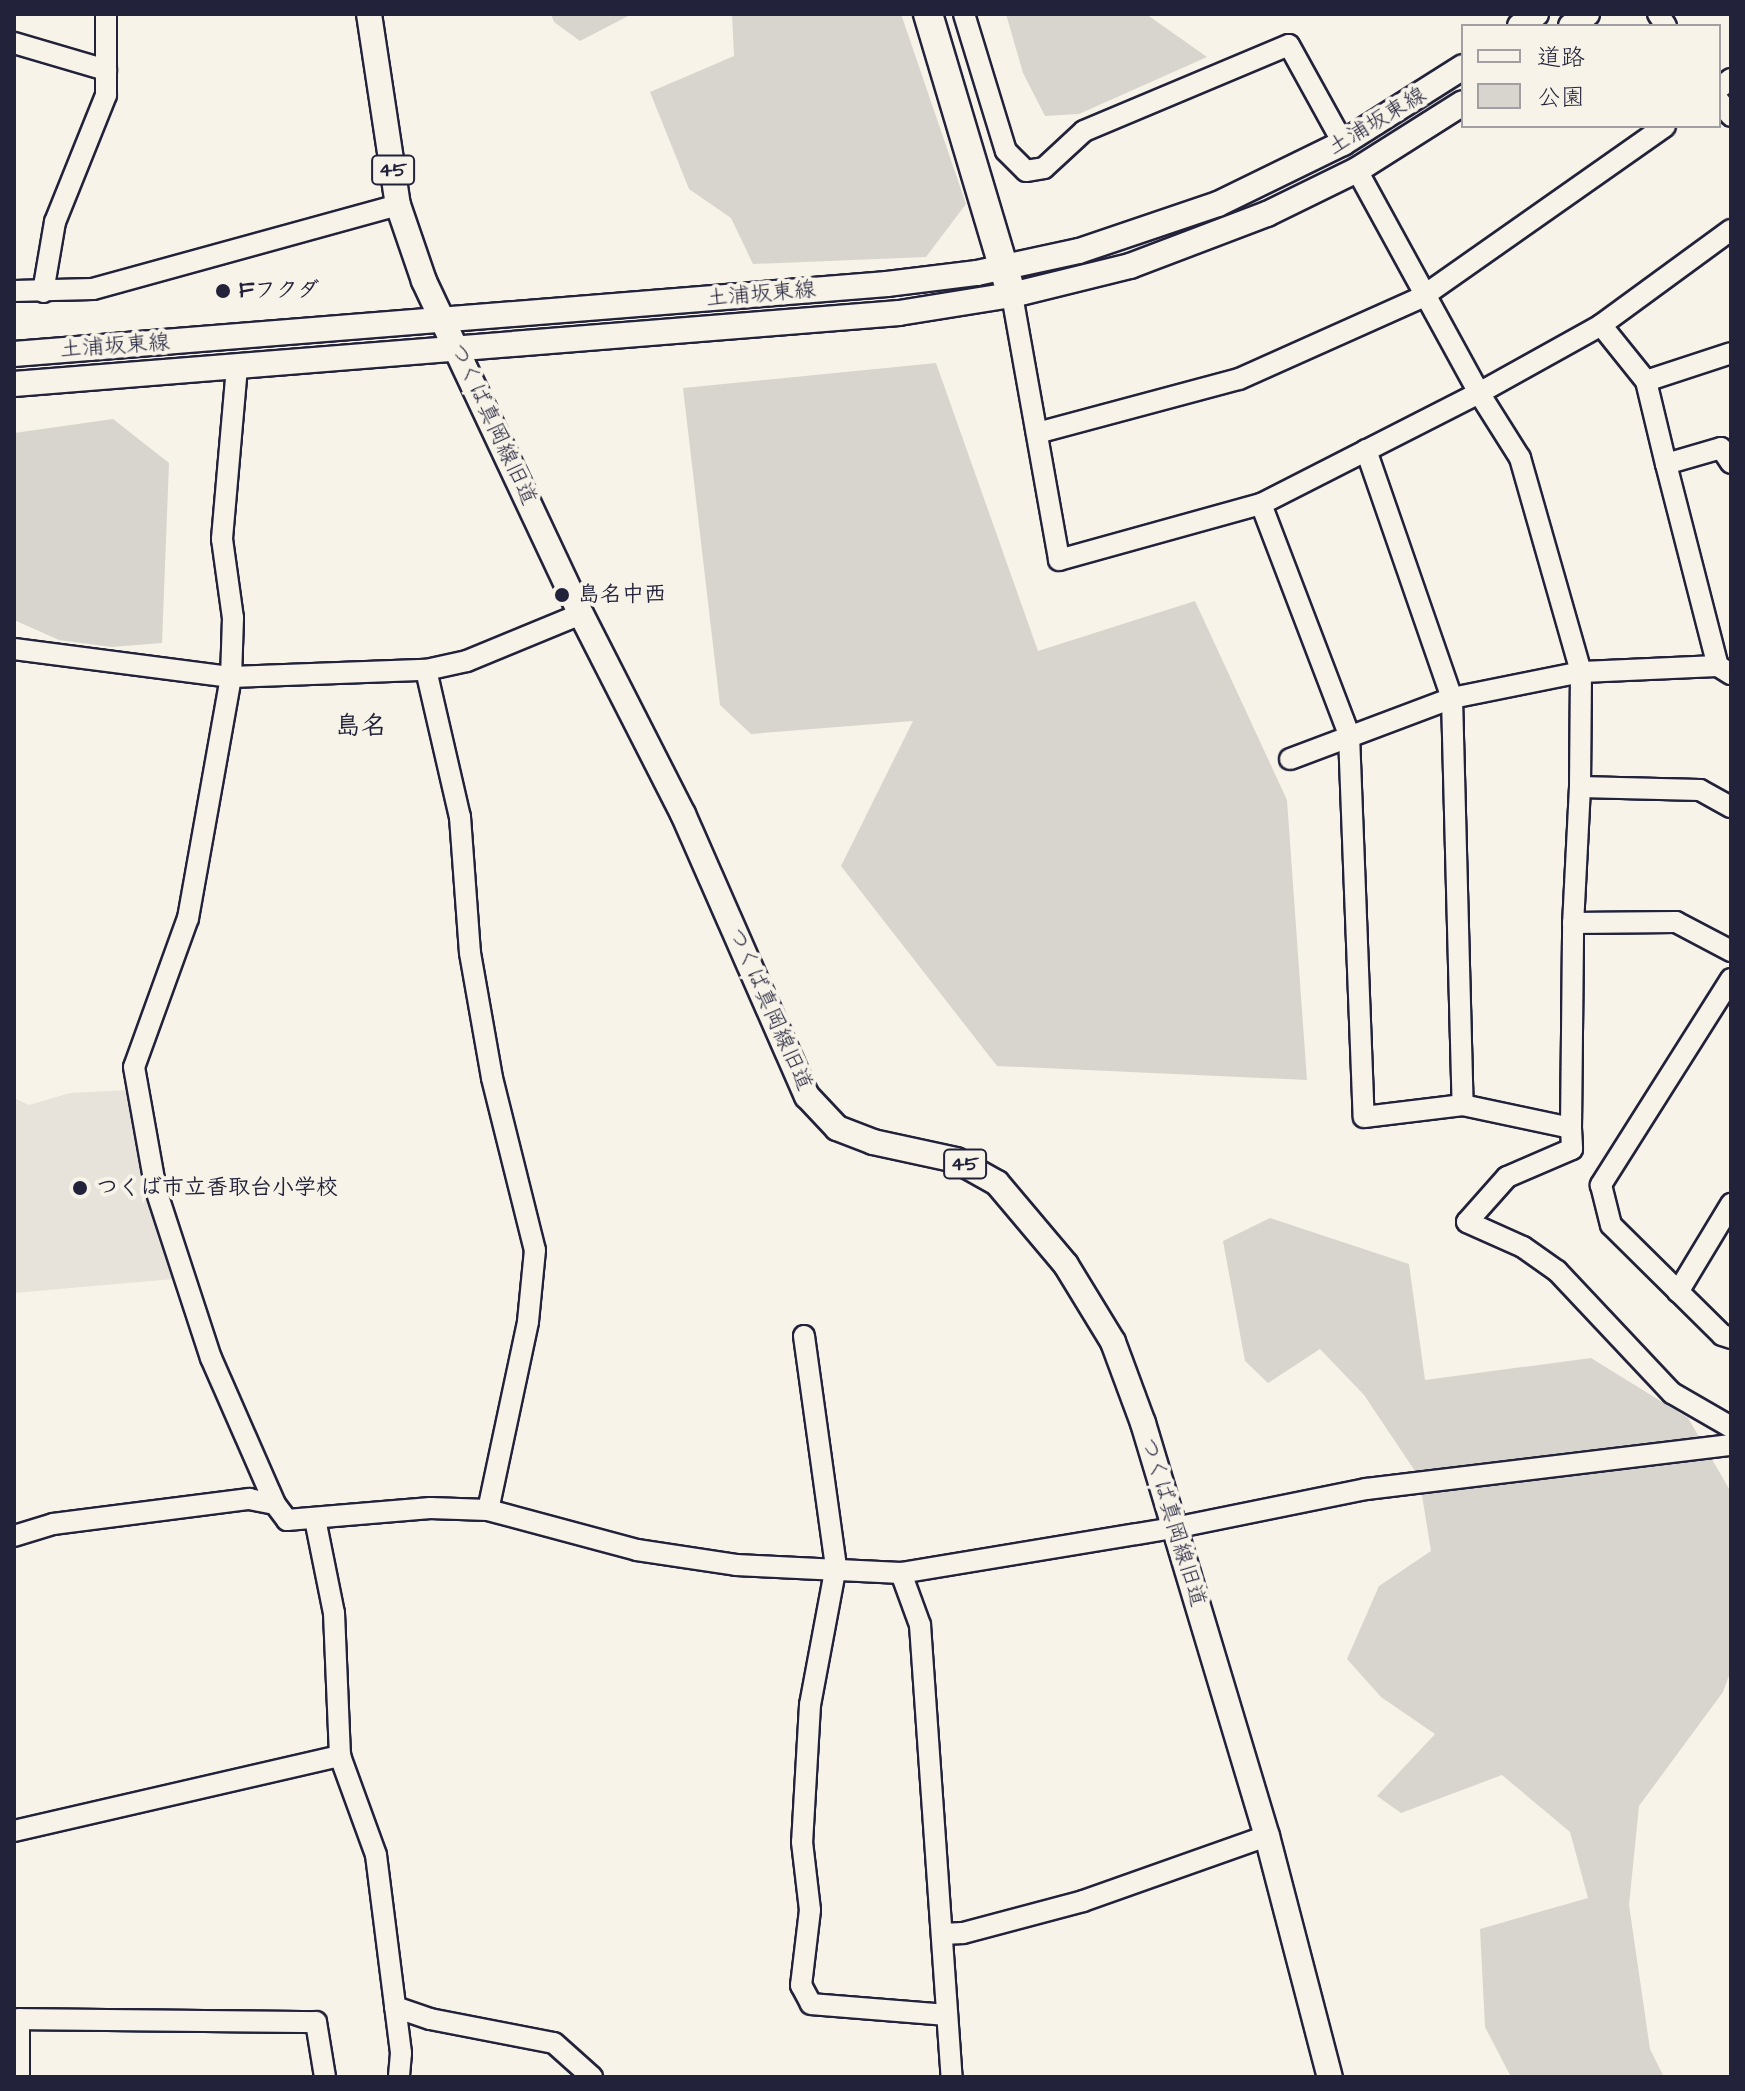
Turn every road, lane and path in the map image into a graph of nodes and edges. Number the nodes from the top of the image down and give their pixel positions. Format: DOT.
graph roads {
  1 [pos="106,14"];
  2 [pos="369,14"];
  3 [pos="928,14"];
  4 [pos="964,14"];
  5 [pos="14,43"];
  6 [pos="1461,68"];
  7 [pos="106,70"];
  8 [pos="1461,104"];
  9 [pos="1662,128"];
  10 [pos="1343,143"];
  11 [pos="1357,170"];
  12 [pos="398,205"];
  13 [pos="1731,230"];
  14 [pos="1006,267"];
  15 [pos="14,291"];
  16 [pos="43,292"];
  17 [pos="1012,295"];
  18 [pos="1422,297"];
  19 [pos="443,320"];
  20 [pos="1601,325"];
  21 [pos="458,350"];
  22 [pos="1731,353"];
  23 [pos="14,354"];
  24 [pos="237,367"];
  25 [pos="1646,381"];
  26 [pos="14,384"];
  27 [pos="1479,393"];
  28 [pos="1037,433"];
  29 [pos="1366,450"];
  30 [pos="1731,463"];
  31 [pos="1666,464"];
  32 [pos="1261,504"];
  33 [pos="581,614"];
  34 [pos="14,649"];
  35 [pos="426,670"];
  36 [pos="1724,670"];
  37 [pos="1581,672"];
  38 [pos="231,677"];
  39 [pos="1452,698"];
  40 [pos="1349,735"];
  41 [pos="1290,759"];
  42 [pos="1580,787"];
  43 [pos="1731,807"];
  44 [pos="1573,923"];
  45 [pos="1731,951"];
  46 [pos="1731,979"];
  47 [pos="1463,1105"];
  48 [pos="1571,1128"];
  49 [pos="1731,1204"];
  50 [pos="1678,1292"];
  51 [pos="804,1336"];
  52 [pos="1731,1338"];
  53 [pos="1731,1427"];
  54 [pos="1731,1445"];
  55 [pos="275,1504"];
  56 [pos="488,1510"];
  57 [pos="315,1519"];
  58 [pos="1174,1528"];
  59 [pos="14,1536"];
  60 [pos="836,1566"];
  61 [pos="901,1573"];
  62 [pos="340,1756"];
  63 [pos="14,1831"];
  64 [pos="1267,1836"];
  65 [pos="942,1934"];
  66 [pos="395,2007"];
  67 [pos="947,2015"];
  68 [pos="19,2077"];
  69 [pos="325,2077"];
  70 [pos="399,2077"];
  71 [pos="592,2077"];
  72 [pos="952,2077"];
  73 [pos="1330,2077"];
  1 -- 7 [label="street"];
  2 -- 12 [label="main road, つくば真岡線旧道 / 45"];
  3 -- 14 [label="highway"];
  4 -- 10 [label="street"];
  5 -- 7 [label="street"];
  6 -- 10 [label="main road, 土浦坂東線"];
  7 -- 16 [label="street"];
  8 -- 11 [label="main road, 土浦坂東線"];
  9 -- 18 [label="street"];
  10 -- 14 [label="main road, 土浦坂東線"];
  11 -- 17 [label="main road, 土浦坂東線"];
  11 -- 18 [label="street"];
  12 -- 16 [label="street"];
  12 -- 19 [label="main road, つくば真岡線旧道 / 45"];
  13 -- 20 [label="street"];
  14 -- 17 [label="highway"];
  14 -- 19 [label="main road, 土浦坂東線"];
  15 -- 16 [label="street"];
  17 -- 21 [label="main road, 土浦坂東線"];
  17 -- 28 [label="street"];
  18 -- 27 [label="street"];
  18 -- 28 [label="street"];
  19 -- 21 [label="main road, つくば真岡線旧道 / 45"];
  19 -- 23 [label="main road, 土浦坂東線"];
  20 -- 25 [label="street"];
  20 -- 27 [label="street"];
  21 -- 24 [label="main road, 土浦坂東線"];
  21 -- 33 [label="main road, つくば真岡線旧道 / 45"];
  22 -- 25 [label="street"];
  24 -- 26 [label="main road, 土浦坂東線"];
  24 -- 38 [label="street"];
  25 -- 31 [label="street"];
  27 -- 29 [label="street"];
  27 -- 37 [label="street"];
  28 -- 32 [label="street"];
  29 -- 32 [label="street"];
  29 -- 39 [label="street"];
  30 -- 31 [label="street"];
  31 -- 36 [label="street"];
  32 -- 40 [label="street"];
  33 -- 35 [label="street"];
  33 -- 58 [label="main road, つくば真岡線旧道 / 45"];
  34 -- 38 [label="street"];
  35 -- 38 [label="street"];
  35 -- 56 [label="street"];
  36 -- 37 [label="street"];
  37 -- 39 [label="street"];
  37 -- 42 [label="street"];
  38 -- 55 [label="street"];
  39 -- 40 [label="street"];
  39 -- 47 [label="street"];
  40 -- 41 [label="street"];
  40 -- 47 [label="street"];
  42 -- 43 [label="street"];
  42 -- 44 [label="street"];
  44 -- 45 [label="street"];
  44 -- 48 [label="street"];
  46 -- 50 [label="street"];
  47 -- 48 [label="street"];
  48 -- 53 [label="street"];
  49 -- 50 [label="street"];
  50 -- 52 [label="street"];
  51 -- 60 [label="street"];
  54 -- 58 [label="street"];
  55 -- 57 [label="street"];
  55 -- 59 [label="street"];
  56 -- 57 [label="street"];
  56 -- 60 [label="street"];
  57 -- 62 [label="street"];
  58 -- 61 [label="street"];
  58 -- 64 [label="main road, つくば真岡線旧道 / 45"];
  60 -- 61 [label="street"];
  60 -- 67 [label="street"];
  61 -- 65 [label="street"];
  62 -- 63 [label="street"];
  62 -- 66 [label="street"];
  64 -- 65 [label="street"];
  64 -- 73 [label="main road, つくば真岡線旧道 / 45"];
  65 -- 67 [label="street"];
  66 -- 70 [label="street"];
  66 -- 71 [label="street"];
  67 -- 72 [label="street"];
  68 -- 69 [label="street"];
}
